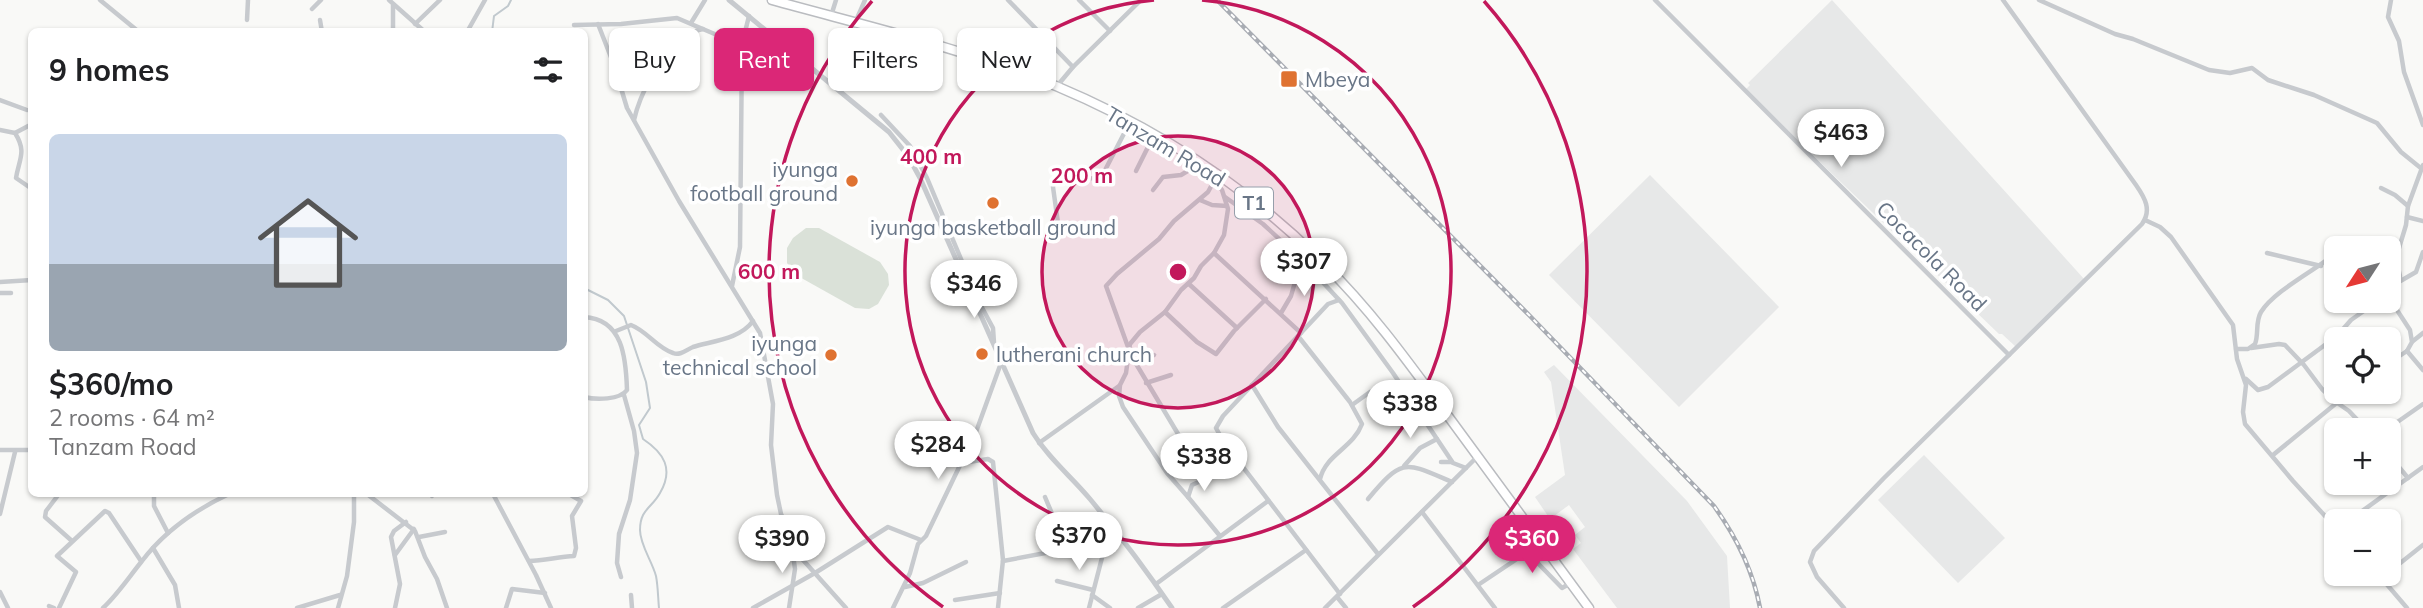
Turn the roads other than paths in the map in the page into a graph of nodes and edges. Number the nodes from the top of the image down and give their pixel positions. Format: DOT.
graph roads {
  1 [pos="100,0"];
  2 [pos="248,0"];
  3 [pos="321,0"];
  4 [pos="440,0"];
  5 [pos="485,0"];
  6 [pos="705,0"];
  7 [pos="729,0"];
  8 [pos="772,0"];
  9 [pos="836,0"];
  10 [pos="865,0"];
  11 [pos="1008,0"];
  12 [pos="1079,0"];
  13 [pos="1141,0"];
  14 [pos="1655,0"];
  15 [pos="2003,0"];
  16 [pos="2039,0"];
  17 [pos="2391,0"];
  18 [pos="391,2"];
  19 [pos="312,9"];
  20 [pos="749,16"];
  21 [pos="830,16"];
  22 [pos="247,20"];
  23 [pos="320,20"];
  24 [pos="691,23"];
  25 [pos="855,23"];
  26 [pos="415,24"];
  27 [pos="598,24"];
  28 [pos="574,25"];
  29 [pos="134,28"];
  30 [pos="321,28"];
  31 [pos="393,28"];
  32 [pos="420,28"];
  33 [pos="469,28"];
  34 [pos="746,28"];
  35 [pos="704,29"];
  36 [pos="1110,31"];
  37 [pos="714,34"];
  38 [pos="957,52"];
  39 [pos="1073,67"];
  40 [pos="1056,86"];
  41 [pos="742,91"];
  42 [pos="841,92"];
  43 [pos="0,100"];
  44 [pos="27,110"];
  45 [pos="881,115"];
  46 [pos="634,121"];
  47 [pos="1130,122"];
  48 [pos="2423,125"];
  49 [pos="28,126"];
  50 [pos="0,130"];
  51 [pos="15,133"];
  52 [pos="1154,135"];
  53 [pos="2423,167"];
  54 [pos="1136,171"];
  55 [pos="1215,179"];
  56 [pos="28,186"];
  57 [pos="2381,188"];
  58 [pos="1153,190"];
  59 [pos="1224,197"];
  60 [pos="1200,200"];
  61 [pos="1227,206"];
  62 [pos="2408,206"];
  63 [pos="2407,217"];
  64 [pos="2145,220"];
  65 [pos="2423,221"];
  66 [pos="1058,223"];
  67 [pos="2401,241"];
  68 [pos="2423,252"];
  69 [pos="1214,253"];
  70 [pos="2267,253"];
  71 [pos="2324,263"];
  72 [pos="2321,266"];
  73 [pos="1311,270"];
  74 [pos="28,280"];
  75 [pos="2401,281"];
  76 [pos="0,282"];
  77 [pos="1189,284"];
  78 [pos="732,288"];
  79 [pos="0,293"];
  80 [pos="11,293"];
  81 [pos="1331,293"];
  82 [pos="1266,299"];
  83 [pos="1339,300"];
  84 [pos="1328,304"];
  85 [pos="1165,312"];
  86 [pos="1281,313"];
  87 [pos="2361,313"];
  88 [pos="2400,313"];
  89 [pos="588,318"];
  90 [pos="753,321"];
  91 [pos="1237,328"];
  92 [pos="619,329"];
  93 [pos="2423,333"];
  94 [pos="1300,335"];
  95 [pos="2412,342"];
  96 [pos="993,343"];
  97 [pos="2251,348"];
  98 [pos="2236,349"];
  99 [pos="1128,350"];
  100 [pos="2407,351"];
  101 [pos="1154,355"];
  102 [pos="2008,355"];
  103 [pos="2401,355"];
  104 [pos="1134,361"];
  105 [pos="1002,362"];
  106 [pos="2301,362"];
  107 [pos="2423,370"];
  108 [pos="1171,375"];
  109 [pos="2243,376"];
  110 [pos="1146,383"];
  111 [pos="1120,385"];
  112 [pos="1252,385"];
  113 [pos="2324,390"];
  114 [pos="1370,392"];
  115 [pos="624,395"];
  116 [pos="588,398"];
  117 [pos="2334,404"];
  118 [pos="2339,404"];
  119 [pos="2423,404"];
  120 [pos="1352,405"];
  121 [pos="2356,418"];
  122 [pos="2401,419"];
  123 [pos="1437,439"];
  124 [pos="1039,443"];
  125 [pos="0,450"];
  126 [pos="28,450"];
  127 [pos="15,452"];
  128 [pos="2273,455"];
  129 [pos="1478,456"];
  130 [pos="1236,458"];
  131 [pos="1441,462"];
  132 [pos="961,463"];
  133 [pos="1453,463"];
  134 [pos="1404,466"];
  135 [pos="2423,467"];
  136 [pos="1466,468"];
  137 [pos="2401,470"];
  138 [pos="2408,478"];
  139 [pos="1205,479"];
  140 [pos="1320,480"];
  141 [pos="1452,482"];
  142 [pos="57,497"];
  143 [pos="154,497"];
  144 [pos="222,497"];
  145 [pos="354,497"];
  146 [pos="371,497"];
  147 [pos="495,497"];
  148 [pos="574,497"];
  149 [pos="1045,497"];
  150 [pos="1188,497"];
  151 [pos="1368,499"];
  152 [pos="1268,501"];
  153 [pos="2365,509"];
  154 [pos="1422,512"];
  155 [pos="0,514"];
  156 [pos="2324,515"];
  157 [pos="406,522"];
  158 [pos="1114,528"];
  159 [pos="414,529"];
  160 [pos="445,532"];
  161 [pos="169,533"];
  162 [pos="1220,536"];
  163 [pos="419,537"];
  164 [pos="921,540"];
  165 [pos="72,541"];
  166 [pos="2423,545"];
  167 [pos="153,548"];
  168 [pos="793,548"];
  169 [pos="1104,550"];
  170 [pos="1306,550"];
  171 [pos="1062,551"];
  172 [pos="1378,554"];
  173 [pos="395,555"];
  174 [pos="141,561"];
  175 [pos="529,561"];
  176 [pos="1003,561"];
  177 [pos="966,562"];
  178 [pos="2401,562"];
  179 [pos="815,573"];
  180 [pos="621,578"];
  181 [pos="1057,581"];
  182 [pos="1571,583"];
  183 [pos="1156,584"];
  184 [pos="794,585"];
  185 [pos="1478,585"];
  186 [pos="2392,586"];
  187 [pos="904,587"];
  188 [pos="0,592"];
  189 [pos="545,593"];
  190 [pos="1000,593"];
  191 [pos="1093,593"];
  192 [pos="1162,594"];
  193 [pos="340,595"];
  194 [pos="631,595"];
  195 [pos="1339,595"];
  196 [pos="955,600"];
  197 [pos="54,607"];
  198 [pos="8,608"];
  199 [pos="103,608"];
  200 [pos="179,608"];
  201 [pos="297,608"];
  202 [pos="338,608"];
  203 [pos="395,608"];
  204 [pos="447,608"];
  205 [pos="506,608"];
  206 [pos="551,608"];
  207 [pos="632,608"];
  208 [pos="753,608"];
  209 [pos="789,608"];
  210 [pos="846,608"];
  211 [pos="893,608"];
  212 [pos="998,608"];
  213 [pos="1089,608"];
  214 [pos="1110,608"];
  215 [pos="1138,608"];
  216 [pos="1172,608"];
  217 [pos="1223,608"];
  218 [pos="1325,608"];
  219 [pos="1346,608"];
  220 [pos="1495,608"];
  221 [pos="1589,608"];
  222 [pos="1844,608"];
  223 [pos="2407,608"];
  1 -- 29 [label="street"];
  2 -- 22 [label="street"];
  3 -- 19 [label="street"];
  4 -- 26 [label="street"];
  5 -- 33 [label="street"];
  6 -- 24 [label="street"];
  7 -- 20 [label="street"];
  8 -- 21 [label="highway, Tanzam Road / T1"];
  9 -- 21 [label="street"];
  10 -- 25 [label="street"];
  11 -- 39 [label="street"];
  12 -- 36 [label="street"];
  13 -- 36 [label="street"];
  14 -- 102 [label="street, Cocacola Road"];
  15 -- 64 [label="street"];
  16 -- 53 [label="street"];
  17 -- 48 [label="street"];
  18 -- 26 [label="street"];
  18 -- 31 [label="street"];
  20 -- 34 [label="street"];
  20 -- 42 [label="street"];
  21 -- 25 [label="highway, Tanzam Road / T1"];
  23 -- 30 [label="street"];
  24 -- 27 [label="street"];
  24 -- 35 [label="street"];
  25 -- 38 [label="highway, Tanzam Road / T1"];
  25 -- 42 [label="street"];
  26 -- 32 [label="street"];
  27 -- 28 [label="street"];
  27 -- 46 [label="street"];
  35 -- 37 [label="street"];
  35 -- 46 [label="street"];
  36 -- 39 [label="street"];
  39 -- 40 [label="street"];
  40 -- 47 [label="highway, Tanzam Road / T1"];
  41 -- 78 [label="street"];
  42 -- 96 [label="street"];
  43 -- 44 [label="street"];
  45 -- 96 [label="street"];
  46 -- 78 [label="street"];
  47 -- 52 [label="highway, Tanzam Road / T1"];
  47 -- 66 [label="street"];
  49 -- 51 [label="street"];
  50 -- 51 [label="street"];
  51 -- 56 [label="street"];
  52 -- 54 [label="street"];
  52 -- 55 [label="highway, Tanzam Road / T1"];
  53 -- 62 [label="street"];
  55 -- 58 [label="street"];
  55 -- 59 [label="street"];
  55 -- 60 [label="street"];
  55 -- 129 [label="highway, Tanzam Road / T1"];
  57 -- 62 [label="street"];
  59 -- 61 [label="street"];
  59 -- 73 [label="street"];
  60 -- 61 [label="street"];
  60 -- 99 [label="street"];
  61 -- 69 [label="street"];
  62 -- 63 [label="street"];
  63 -- 65 [label="street"];
  63 -- 67 [label="street"];
  64 -- 98 [label="street"];
  64 -- 102 [label="street"];
  68 -- 75 [label="street"];
  69 -- 77 [label="street"];
  69 -- 82 [label="street"];
  70 -- 72 [label="street"];
  71 -- 72 [label="street"];
  72 -- 97 [label="street"];
  73 -- 81 [label="street"];
  73 -- 86 [label="street"];
  74 -- 76 [label="street"];
  77 -- 85 [label="street"];
  77 -- 91 [label="street"];
  78 -- 90 [label="street"];
  79 -- 80 [label="street"];
  81 -- 83 [label="street"];
  81 -- 84 [label="street"];
  82 -- 86 [label="street"];
  82 -- 91 [label="street"];
  83 -- 84 [label="street"];
  83 -- 123 [label="street"];
  84 -- 94 [label="street"];
  85 -- 91 [label="street"];
  85 -- 99 [label="street"];
  86 -- 94 [label="street"];
  87 -- 106 [label="street"];
  88 -- 95 [label="street"];
  89 -- 92 [label="street"];
  90 -- 92 [label="street"];
  90 -- 168 [label="street"];
  92 -- 115 [label="street"];
  93 -- 95 [label="street"];
  94 -- 112 [label="street"];
  94 -- 120 [label="street"];
  95 -- 100 [label="street"];
  96 -- 105 [label="street"];
  97 -- 98 [label="street"];
  97 -- 106 [label="street"];
  98 -- 109 [label="street"];
  99 -- 104 [label="street"];
  99 -- 111 [label="street"];
  100 -- 103 [label="street"];
  100 -- 107 [label="street"];
  101 -- 104 [label="street"];
  102 -- 222 [label="street"];
  104 -- 110 [label="street"];
  105 -- 124 [label="street"];
  105 -- 132 [label="street"];
  106 -- 109 [label="street"];
  106 -- 113 [label="street"];
  108 -- 110 [label="street"];
  109 -- 128 [label="street"];
  110 -- 139 [label="street"];
  111 -- 124 [label="street"];
  111 -- 150 [label="street"];
  112 -- 130 [label="street"];
  112 -- 140 [label="street"];
  114 -- 120 [label="street"];
  115 -- 116 [label="street"];
  115 -- 180 [label="street"];
  117 -- 128 [label="street"];
  118 -- 121 [label="street"];
  119 -- 122 [label="street"];
  120 -- 140 [label="street"];
  123 -- 133 [label="street"];
  123 -- 134 [label="street"];
  124 -- 158 [label="street"];
  125 -- 127 [label="street"];
  126 -- 127 [label="street"];
  127 -- 155 [label="street"];
  128 -- 156 [label="street"];
  129 -- 136 [label="street"];
  129 -- 182 [label="highway, Tanzam Road / T1"];
  130 -- 139 [label="street"];
  130 -- 152 [label="street"];
  131 -- 133 [label="street"];
  132 -- 164 [label="street"];
  132 -- 176 [label="street"];
  133 -- 136 [label="street"];
  134 -- 141 [label="street"];
  134 -- 151 [label="street"];
  135 -- 138 [label="street"];
  136 -- 141 [label="street"];
  137 -- 138 [label="street"];
  138 -- 153 [label="street"];
  139 -- 150 [label="street"];
  140 -- 172 [label="street"];
  141 -- 154 [label="street"];
  142 -- 165 [label="street"];
  143 -- 161 [label="street"];
  144 -- 161 [label="street"];
  145 -- 193 [label="street"];
  146 -- 157 [label="street"];
  147 -- 175 [label="street"];
  148 -- 175 [label="street"];
  149 -- 171 [label="street"];
  150 -- 162 [label="street"];
  152 -- 162 [label="street"];
  152 -- 170 [label="street"];
  154 -- 172 [label="street"];
  154 -- 185 [label="street"];
  157 -- 159 [label="street"];
  157 -- 173 [label="street"];
  158 -- 169 [label="street"];
  158 -- 183 [label="street"];
  159 -- 163 [label="street"];
  159 -- 173 [label="street"];
  160 -- 163 [label="street"];
  161 -- 167 [label="street"];
  162 -- 183 [label="street"];
  163 -- 204 [label="street"];
  164 -- 179 [label="street"];
  164 -- 187 [label="street"];
  165 -- 174 [label="street"];
  165 -- 197 [label="street"];
  166 -- 178 [label="street"];
  167 -- 174 [label="street"];
  167 -- 200 [label="street"];
  168 -- 179 [label="street"];
  168 -- 184 [label="street"];
  169 -- 171 [label="street"];
  169 -- 191 [label="street"];
  170 -- 195 [label="street"];
  170 -- 217 [label="street"];
  171 -- 176 [label="street"];
  172 -- 195 [label="street"];
  173 -- 203 [label="street"];
  174 -- 199 [label="street"];
  175 -- 189 [label="street"];
  176 -- 190 [label="street"];
  177 -- 187 [label="street"];
  179 -- 184 [label="street"];
  179 -- 210 [label="street"];
  181 -- 191 [label="street"];
  182 -- 185 [label="street"];
  182 -- 221 [label="highway, Tanzam Road / T1"];
  183 -- 192 [label="street"];
  184 -- 208 [label="street"];
  184 -- 209 [label="street"];
  185 -- 220 [label="street"];
  186 -- 223 [label="street"];
  187 -- 211 [label="street"];
  188 -- 198 [label="street"];
  189 -- 205 [label="street"];
  189 -- 206 [label="street"];
  190 -- 196 [label="street"];
  190 -- 212 [label="street"];
  191 -- 213 [label="street"];
  191 -- 214 [label="street"];
  192 -- 215 [label="street"];
  192 -- 216 [label="street"];
  193 -- 201 [label="street"];
  193 -- 202 [label="street"];
  194 -- 207 [label="street"];
  195 -- 218 [label="street"];
  195 -- 219 [label="street"];
}
